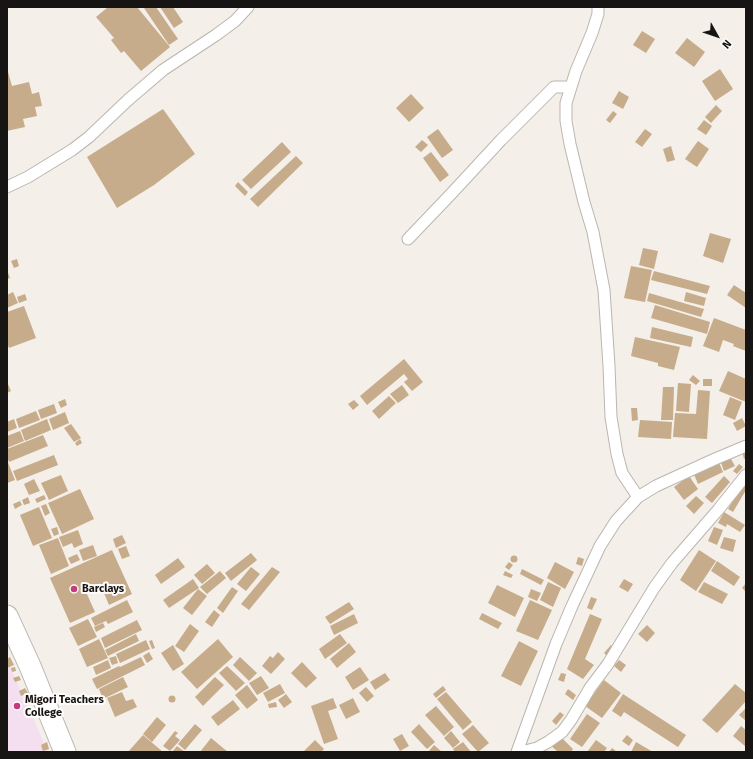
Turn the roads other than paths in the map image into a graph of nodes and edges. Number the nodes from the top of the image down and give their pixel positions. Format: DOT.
graph roads {
  1 [pos="248,7"];
  2 [pos="598,7"];
  3 [pos="570,87"];
  4 [pos="7,187"];
  5 [pos="408,239"];
  6 [pos="746,446"];
  7 [pos="746,475"];
  8 [pos="638,497"];
  9 [pos="7,616"];
  10 [pos="65,752"];
  11 [pos="517,752"];
  12 [pos="521,752"];
  1 -- 4 [label="street"];
  2 -- 3 [label="street"];
  3 -- 5 [label="street"];
  3 -- 8 [label="street"];
  6 -- 8 [label="street"];
  7 -- 12 [label="street"];
  8 -- 11 [label="street"];
  9 -- 10 [label="highway"];
}
